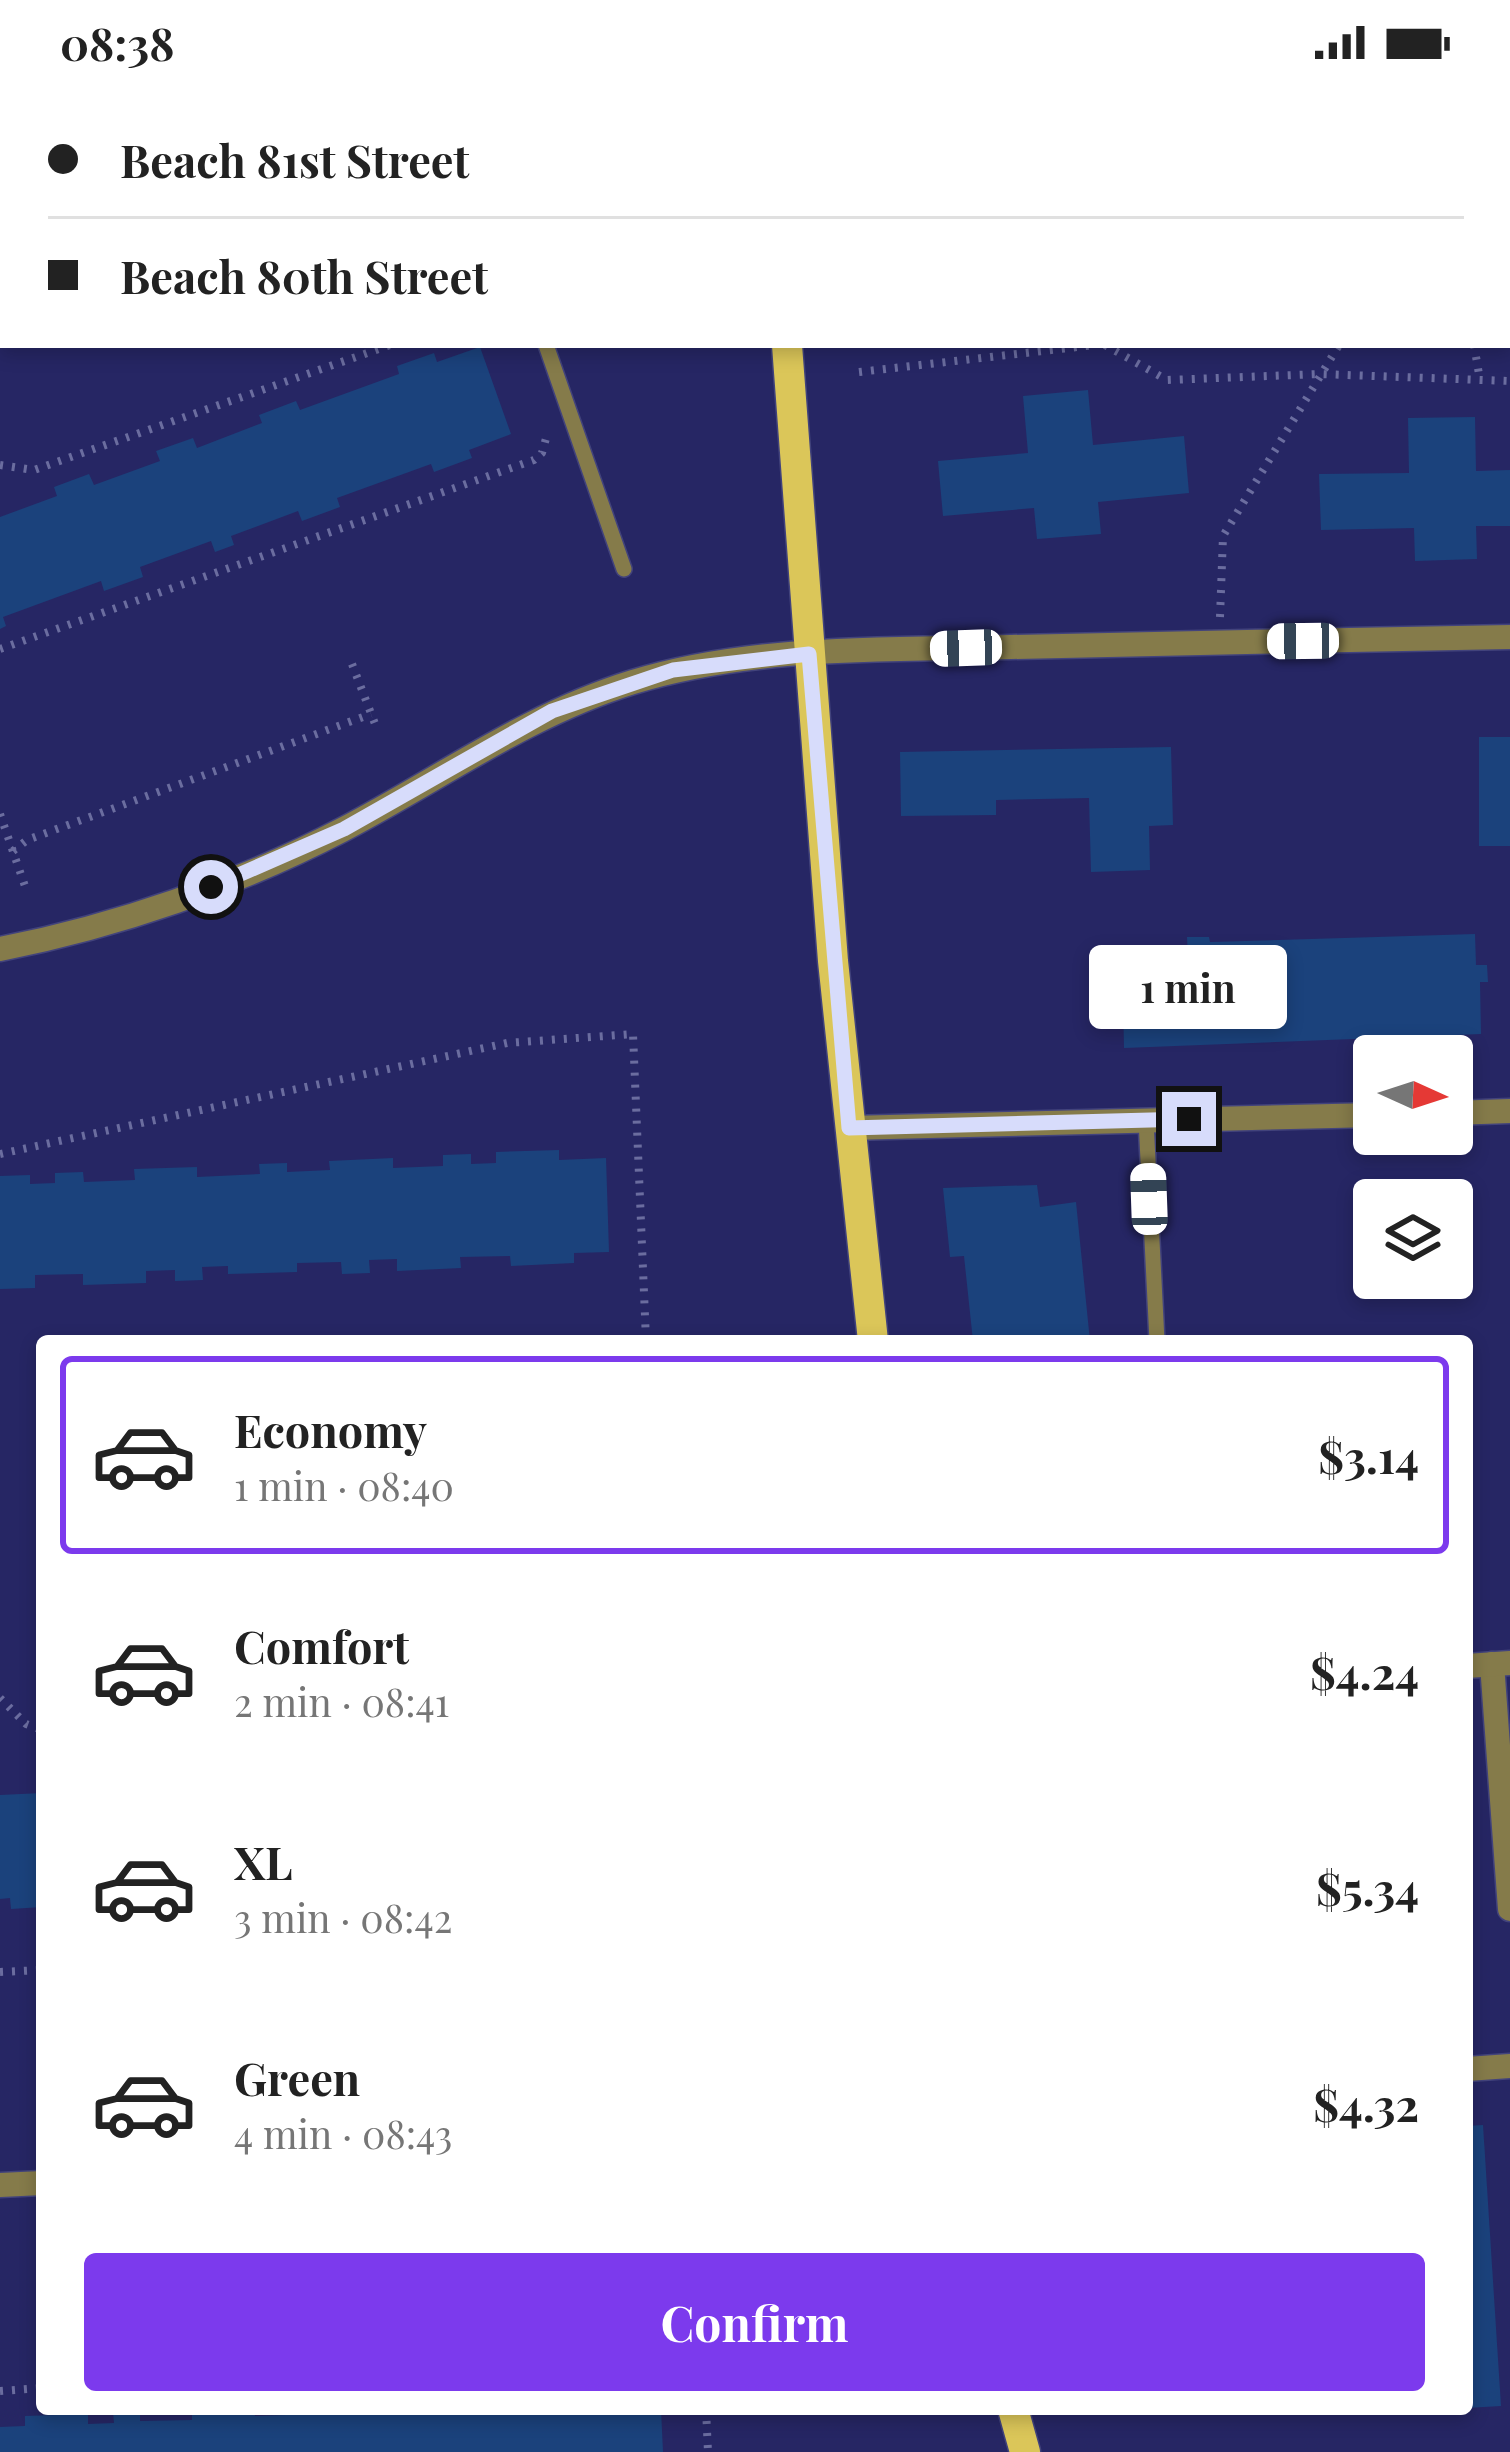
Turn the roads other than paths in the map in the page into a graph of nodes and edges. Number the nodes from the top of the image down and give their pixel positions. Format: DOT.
graph roads {
  1 [pos="547,348"];
  2 [pos="787,348"];
  3 [pos="624,569"];
  4 [pos="1510,637"];
  5 [pos="809,654"];
  6 [pos="0,949"];
  7 [pos="1510,1111"];
  8 [pos="1473,1112"];
  9 [pos="1353,1115"];
  10 [pos="1146,1120"];
  11 [pos="849,1128"];
  12 [pos="872,1335"];
  13 [pos="1157,1335"];
  14 [pos="1490,1664"];
  15 [pos="1510,1909"];
  16 [pos="1510,2066"];
  17 [pos="1473,2069"];
  18 [pos="36,2183"];
  19 [pos="0,2185"];
  20 [pos="1015,2415"];
  21 [pos="1024,2452"];
  1 -- 3 [label="lane"];
  2 -- 5 [label="main road"];
  4 -- 5 [label="street"];
  5 -- 6 [label="street"];
  5 -- 11 [label="main road"];
  7 -- 8 [label="street"];
  9 -- 10 [label="street"];
  10 -- 11 [label="street"];
  10 -- 13 [label="lane"];
  11 -- 12 [label="main road"];
  14 -- 15 [label="street"];
  16 -- 17 [label="street"];
  18 -- 19 [label="street"];
  20 -- 21 [label="main road"];
}
